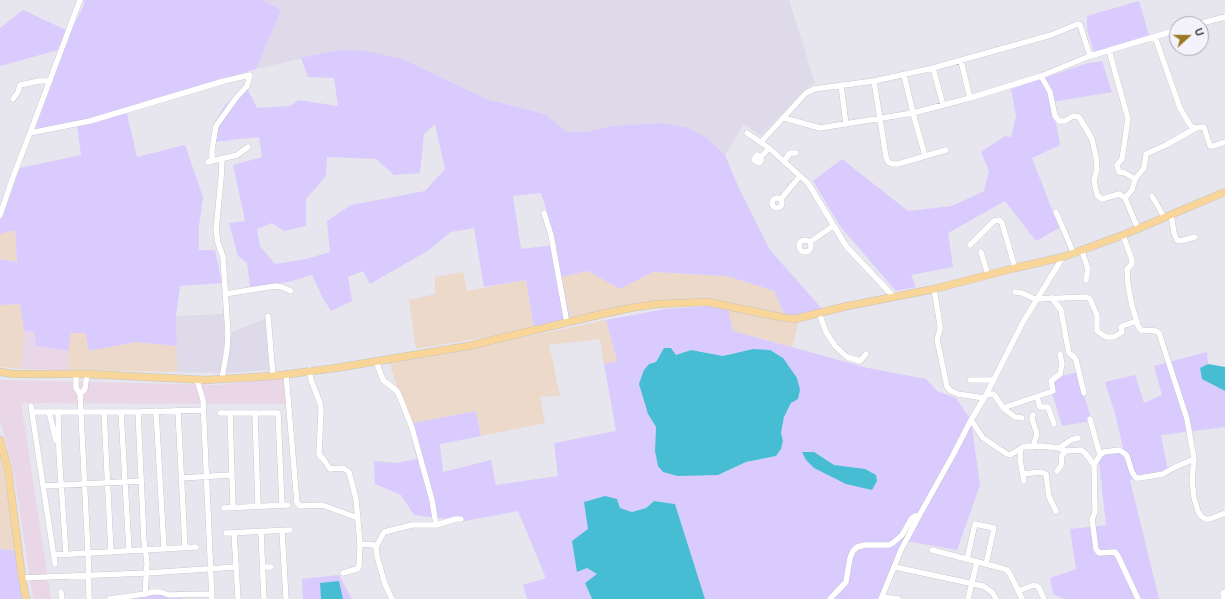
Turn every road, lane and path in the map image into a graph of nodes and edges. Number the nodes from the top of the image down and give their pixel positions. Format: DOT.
graph roads {
  1 [pos="80,0"];
  2 [pos="1225,17"];
  3 [pos="1209,21"];
  4 [pos="1169,32"];
  5 [pos="1154,37"];
  6 [pos="1110,50"];
  7 [pos="1090,56"];
  8 [pos="961,61"];
  9 [pos="933,68"];
  10 [pos="904,75"];
  11 [pos="1041,76"];
  12 [pos="50,81"];
  13 [pos="874,81"];
  14 [pos="841,85"];
  15 [pos="970,98"];
  16 [pos="13,99"];
  17 [pos="942,105"];
  18 [pos="913,113"];
  19 [pos="784,118"];
  20 [pos="879,119"];
  21 [pos="846,124"];
  22 [pos="1196,128"];
  23 [pos="30,133"];
  24 [pos="747,133"];
  25 [pos="761,142"];
  26 [pos="1225,142"];
  27 [pos="248,147"];
  28 [pos="769,148"];
  29 [pos="946,150"];
  30 [pos="796,153"];
  31 [pos="925,156"];
  32 [pos="761,157"];
  33 [pos="222,159"];
  34 [pos="784,161"];
  35 [pos="800,176"];
  36 [pos="1134,178"];
  37 [pos="1225,192"];
  38 [pos="1152,196"];
  39 [pos="1125,198"];
  40 [pos="780,200"];
  41 [pos="1056,212"];
  42 [pos="544,213"];
  43 [pos="0,214"];
  44 [pos="1171,214"];
  45 [pos="1164,218"];
  46 [pos="833,226"];
  47 [pos="1138,229"];
  48 [pos="1123,235"];
  49 [pos="1194,237"];
  50 [pos="810,242"];
  51 [pos="970,245"];
  52 [pos="1082,251"];
  53 [pos="982,252"];
  54 [pos="1074,254"];
  55 [pos="1064,257"];
  56 [pos="1014,268"];
  57 [pos="988,275"];
  58 [pos="1086,280"];
  59 [pos="934,290"];
  60 [pos="291,291"];
  61 [pos="1015,292"];
  62 [pos="225,294"];
  63 [pos="893,296"];
  64 [pos="1052,298"];
  65 [pos="1037,300"];
  66 [pos="819,313"];
  67 [pos="268,316"];
  68 [pos="1136,321"];
  69 [pos="567,323"];
  70 [pos="866,354"];
  71 [pos="1060,354"];
  72 [pos="376,361"];
  73 [pos="309,370"];
  74 [pos="0,372"];
  75 [pos="76,374"];
  76 [pos="87,374"];
  77 [pos="286,374"];
  78 [pos="273,376"];
  79 [pos="222,379"];
  80 [pos="198,380"];
  81 [pos="206,380"];
  82 [pos="970,380"];
  83 [pos="993,380"];
  84 [pos="201,391"];
  85 [pos="80,394"];
  86 [pos="1084,394"];
  87 [pos="985,397"];
  88 [pos="1037,397"];
  89 [pos="1003,408"];
  90 [pos="203,410"];
  91 [pos="156,411"];
  92 [pos="178,411"];
  93 [pos="49,412"];
  94 [pos="58,412"];
  95 [pos="81,412"];
  96 [pos="104,412"];
  97 [pos="122,412"];
  98 [pos="138,412"];
  99 [pos="220,413"];
  100 [pos="230,413"];
  101 [pos="254,413"];
  102 [pos="1033,415"];
  103 [pos="1022,418"];
  104 [pos="1090,419"];
  105 [pos="971,420"];
  106 [pos="1054,424"];
  107 [pos="1078,438"];
  108 [pos="0,440"];
  109 [pos="1033,447"];
  110 [pos="1021,448"];
  111 [pos="1059,448"];
  112 [pos="1066,451"];
  113 [pos="59,453"];
  114 [pos="1100,454"];
  115 [pos="1194,460"];
  116 [pos="1094,465"];
  117 [pos="1057,471"];
  118 [pos="1023,474"];
  119 [pos="231,475"];
  120 [pos="206,477"];
  121 [pos="181,478"];
  122 [pos="142,481"];
  123 [pos="1024,481"];
  124 [pos="125,482"];
  125 [pos="107,483"];
  126 [pos="85,484"];
  127 [pos="62,485"];
  128 [pos="44,486"];
  129 [pos="288,505"];
  130 [pos="258,506"];
  131 [pos="282,506"];
  132 [pos="233,507"];
  133 [pos="224,508"];
  134 [pos="1056,511"];
  135 [pos="1225,513"];
  136 [pos="919,516"];
  137 [pos="358,518"];
  138 [pos="461,519"];
  139 [pos="436,525"];
  140 [pos="290,530"];
  141 [pos="282,531"];
  142 [pos="260,532"];
  143 [pos="226,533"];
  144 [pos="234,533"];
  145 [pos="360,544"];
  146 [pos="185,547"];
  147 [pos="196,547"];
  148 [pos="376,547"];
  149 [pos="164,549"];
  150 [pos="129,550"];
  151 [pos="146,550"];
  152 [pos="932,550"];
  153 [pos="111,552"];
  154 [pos="88,553"];
  155 [pos="66,554"];
  156 [pos="54,555"];
  157 [pos="967,559"];
  158 [pos="977,562"];
  159 [pos="55,564"];
  160 [pos="986,564"];
  161 [pos="236,567"];
  162 [pos="263,567"];
  163 [pos="271,567"];
  164 [pos="895,567"];
  165 [pos="210,569"];
  166 [pos="147,573"];
  167 [pos="343,573"];
  168 [pos="89,575"];
  169 [pos="22,578"];
  170 [pos="971,584"];
  171 [pos="1018,591"];
  172 [pos="61,592"];
  173 [pos="1225,592"];
  174 [pos="145,594"];
  175 [pos="212,596"];
  176 [pos="881,598"];
  177 [pos="26,599"];
  178 [pos="62,599"];
  179 [pos="89,599"];
  180 [pos="109,599"];
  181 [pos="114,599"];
  182 [pos="238,599"];
  183 [pos="264,599"];
  184 [pos="286,599"];
  185 [pos="392,599"];
  186 [pos="830,599"];
  187 [pos="899,599"];
  188 [pos="968,599"];
  189 [pos="996,599"];
  190 [pos="1022,599"];
  191 [pos="1044,599"];
  192 [pos="1138,599"];
  193 [pos="1224,599"];
  1 -- 12 [label="street"];
  2 -- 3 [label="street"];
  4 -- 5 [label="street"];
  5 -- 6 [label="street"];
  5 -- 22 [label="street"];
  6 -- 7 [label="street"];
  6 -- 36 [label="street"];
  7 -- 8 [label="street"];
  7 -- 11 [label="street"];
  8 -- 9 [label="street"];
  8 -- 15 [label="street"];
  9 -- 10 [label="street"];
  9 -- 17 [label="street"];
  10 -- 13 [label="street"];
  10 -- 18 [label="street"];
  11 -- 15 [label="street"];
  11 -- 39 [label="street"];
  12 -- 16 [label="street"];
  12 -- 23 [label="street"];
  13 -- 14 [label="street"];
  13 -- 20 [label="street"];
  14 -- 19 [label="street"];
  14 -- 21 [label="street"];
  15 -- 17 [label="street"];
  17 -- 18 [label="street"];
  18 -- 20 [label="street"];
  18 -- 31 [label="street"];
  19 -- 21 [label="street"];
  19 -- 25 [label="street"];
  20 -- 21 [label="street"];
  20 -- 31 [label="street"];
  22 -- 26 [label="street"];
  22 -- 36 [label="street"];
  23 -- 33 [label="street"];
  23 -- 43 [label="street"];
  24 -- 25 [label="street"];
  25 -- 28 [label="street"];
  27 -- 33 [label="street"];
  28 -- 32 [label="street"];
  28 -- 34 [label="street"];
  29 -- 31 [label="street"];
  30 -- 34 [label="street"];
  33 -- 62 [label="street"];
  34 -- 35 [label="street"];
  35 -- 40 [label="street"];
  35 -- 46 [label="street"];
  36 -- 39 [label="street"];
  37 -- 44 [label="main road"];
  38 -- 45 [label="street"];
  39 -- 47 [label="street"];
  41 -- 54 [label="street"];
  42 -- 69 [label="street"];
  44 -- 45 [label="main road"];
  44 -- 49 [label="street"];
  45 -- 47 [label="main road"];
  46 -- 50 [label="street"];
  46 -- 63 [label="street"];
  47 -- 48 [label="main road"];
  48 -- 52 [label="main road"];
  48 -- 68 [label="street"];
  51 -- 56 [label="street"];
  52 -- 54 [label="main road"];
  52 -- 58 [label="street"];
  53 -- 57 [label="street"];
  54 -- 55 [label="main road"];
  55 -- 56 [label="main road"];
  55 -- 65 [label="street"];
  56 -- 57 [label="main road"];
  57 -- 59 [label="main road"];
  59 -- 63 [label="main road"];
  59 -- 87 [label="street"];
  60 -- 62 [label="street"];
  61 -- 65 [label="street"];
  62 -- 79 [label="street"];
  63 -- 66 [label="main road"];
  64 -- 65 [label="street"];
  64 -- 68 [label="street"];
  64 -- 86 [label="street"];
  65 -- 83 [label="street"];
  66 -- 69 [label="main road"];
  66 -- 70 [label="street"];
  67 -- 78 [label="street"];
  68 -- 115 [label="street"];
  69 -- 72 [label="main road"];
  71 -- 88 [label="street"];
  72 -- 73 [label="main road"];
  72 -- 139 [label="street"];
  73 -- 77 [label="main road"];
  73 -- 137 [label="street"];
  74 -- 75 [label="main road"];
  75 -- 76 [label="main road"];
  75 -- 85 [label="street"];
  76 -- 80 [label="main road"];
  76 -- 85 [label="street"];
  77 -- 78 [label="main road"];
  77 -- 137 [label="street"];
  78 -- 79 [label="main road"];
  79 -- 81 [label="main road"];
  80 -- 81 [label="main road"];
  80 -- 84 [label="street"];
  81 -- 84 [label="street"];
  82 -- 83 [label="street"];
  83 -- 87 [label="street"];
  84 -- 90 [label="street"];
  85 -- 95 [label="street"];
  87 -- 89 [label="street"];
  87 -- 105 [label="street"];
  88 -- 89 [label="street"];
  88 -- 106 [label="street"];
  89 -- 103 [label="street"];
  90 -- 92 [label="street"];
  90 -- 120 [label="street"];
  91 -- 92 [label="street"];
  91 -- 98 [label="street"];
  91 -- 149 [label="street"];
  92 -- 121 [label="street"];
  93 -- 94 [label="street"];
  93 -- 113 [label="street"];
  93 -- 128 [label="street"];
  94 -- 95 [label="street"];
  94 -- 113 [label="street"];
  95 -- 96 [label="street"];
  95 -- 126 [label="street"];
  96 -- 97 [label="street"];
  96 -- 125 [label="street"];
  97 -- 98 [label="street"];
  97 -- 124 [label="street"];
  98 -- 122 [label="street"];
  99 -- 100 [label="street"];
  100 -- 101 [label="street"];
  100 -- 119 [label="street"];
  101 -- 130 [label="street"];
  101 -- 131 [label="street"];
  102 -- 109 [label="street"];
  104 -- 114 [label="street"];
  105 -- 110 [label="street"];
  105 -- 136 [label="street"];
  107 -- 111 [label="street"];
  108 -- 169 [label="main road"];
  109 -- 110 [label="street"];
  109 -- 111 [label="street"];
  110 -- 118 [label="street"];
  111 -- 112 [label="street"];
  112 -- 116 [label="street"];
  112 -- 117 [label="street"];
  113 -- 127 [label="street"];
  114 -- 115 [label="street"];
  114 -- 116 [label="street"];
  115 -- 135 [label="street"];
  116 -- 192 [label="street"];
  118 -- 123 [label="street"];
  118 -- 134 [label="street"];
  119 -- 120 [label="street"];
  119 -- 132 [label="street"];
  120 -- 121 [label="street"];
  120 -- 165 [label="street"];
  121 -- 146 [label="street"];
  122 -- 124 [label="street"];
  122 -- 151 [label="street"];
  124 -- 125 [label="street"];
  124 -- 150 [label="street"];
  125 -- 126 [label="street"];
  125 -- 153 [label="street"];
  126 -- 127 [label="street"];
  126 -- 154 [label="street"];
  127 -- 128 [label="street"];
  127 -- 155 [label="street"];
  128 -- 156 [label="street"];
  129 -- 131 [label="street"];
  130 -- 131 [label="street"];
  130 -- 132 [label="street"];
  132 -- 133 [label="street"];
  136 -- 164 [label="street"];
  136 -- 186 [label="street"];
  137 -- 145 [label="street"];
  138 -- 139 [label="street"];
  139 -- 148 [label="street"];
  140 -- 141 [label="street"];
  141 -- 142 [label="street"];
  141 -- 184 [label="street"];
  142 -- 144 [label="street"];
  142 -- 162 [label="street"];
  143 -- 144 [label="street"];
  144 -- 161 [label="street"];
  145 -- 148 [label="street"];
  145 -- 167 [label="street"];
  146 -- 147 [label="street"];
  146 -- 149 [label="street"];
  148 -- 185 [label="street"];
  149 -- 151 [label="street"];
  150 -- 151 [label="street"];
  150 -- 153 [label="street"];
  151 -- 166 [label="street"];
  152 -- 157 [label="street"];
  153 -- 154 [label="street"];
  154 -- 155 [label="street"];
  154 -- 168 [label="street"];
  155 -- 156 [label="street"];
  156 -- 159 [label="street"];
  157 -- 158 [label="street"];
  157 -- 160 [label="street"];
  158 -- 160 [label="street"];
  158 -- 170 [label="street"];
  160 -- 171 [label="street"];
  161 -- 165 [label="street"];
  161 -- 182 [label="street"];
  162 -- 163 [label="street"];
  162 -- 183 [label="street"];
  164 -- 170 [label="street"];
  164 -- 176 [label="street"];
  165 -- 166 [label="street"];
  165 -- 175 [label="street"];
  166 -- 168 [label="street"];
  166 -- 174 [label="street"];
  168 -- 169 [label="street"];
  168 -- 179 [label="street"];
  169 -- 177 [label="main road"];
  170 -- 188 [label="street"];
  170 -- 189 [label="street"];
  171 -- 190 [label="street"];
  171 -- 191 [label="street"];
  172 -- 178 [label="street"];
  173 -- 193 [label="street"];
  174 -- 175 [label="street"];
  174 -- 181 [label="street"];
  176 -- 187 [label="street"];
  180 -- 181 [label="street"];
}
